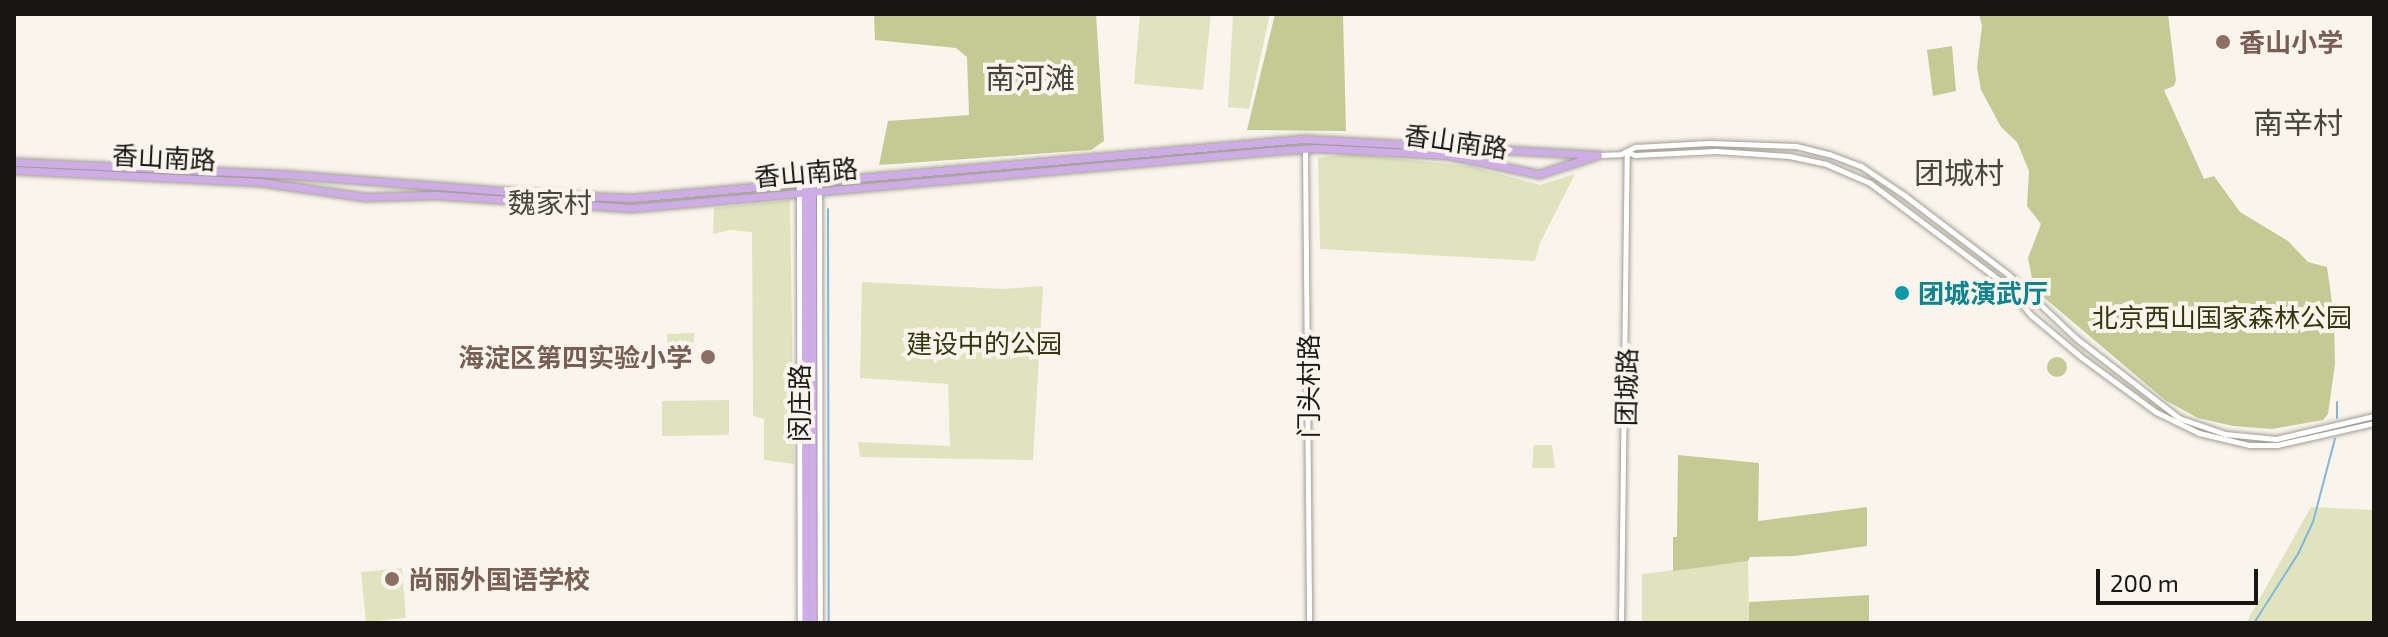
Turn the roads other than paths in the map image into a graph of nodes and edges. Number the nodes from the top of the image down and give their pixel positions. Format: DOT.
graph roads {
  1 [pos="1305,149"];
  2 [pos="1627,152"];
  3 [pos="1598,155"];
  4 [pos="14,162"];
  5 [pos="14,170"];
  6 [pos="809,188"];
  7 [pos="2374,416"];
  8 [pos="2374,423"];
  9 [pos="803,623"];
  10 [pos="813,623"];
  11 [pos="820,623"];
  12 [pos="1309,623"];
  13 [pos="1621,623"];
  1 -- 3 [label="main road, 香山南路"];
  1 -- 6 [label="main road, 香山南路"];
  1 -- 12 [label="street, 门头村路"];
  2 -- 3 [label="street, 香山南路"];
  2 -- 7 [label="street, 香山南路"];
  2 -- 8 [label="street, 香山南路"];
  2 -- 13 [label="street, 团城路"];
  3 -- 6 [label="main road, 香山南路"];
  4 -- 6 [label="main road, 香山南路"];
  5 -- 6 [label="main road, 香山南路"];
  6 -- 9 [label="main road, 闵庄路"];
  6 -- 10 [label="main road, 闵庄路"];
  6 -- 11 [label="street, 闵庄路"];
}
